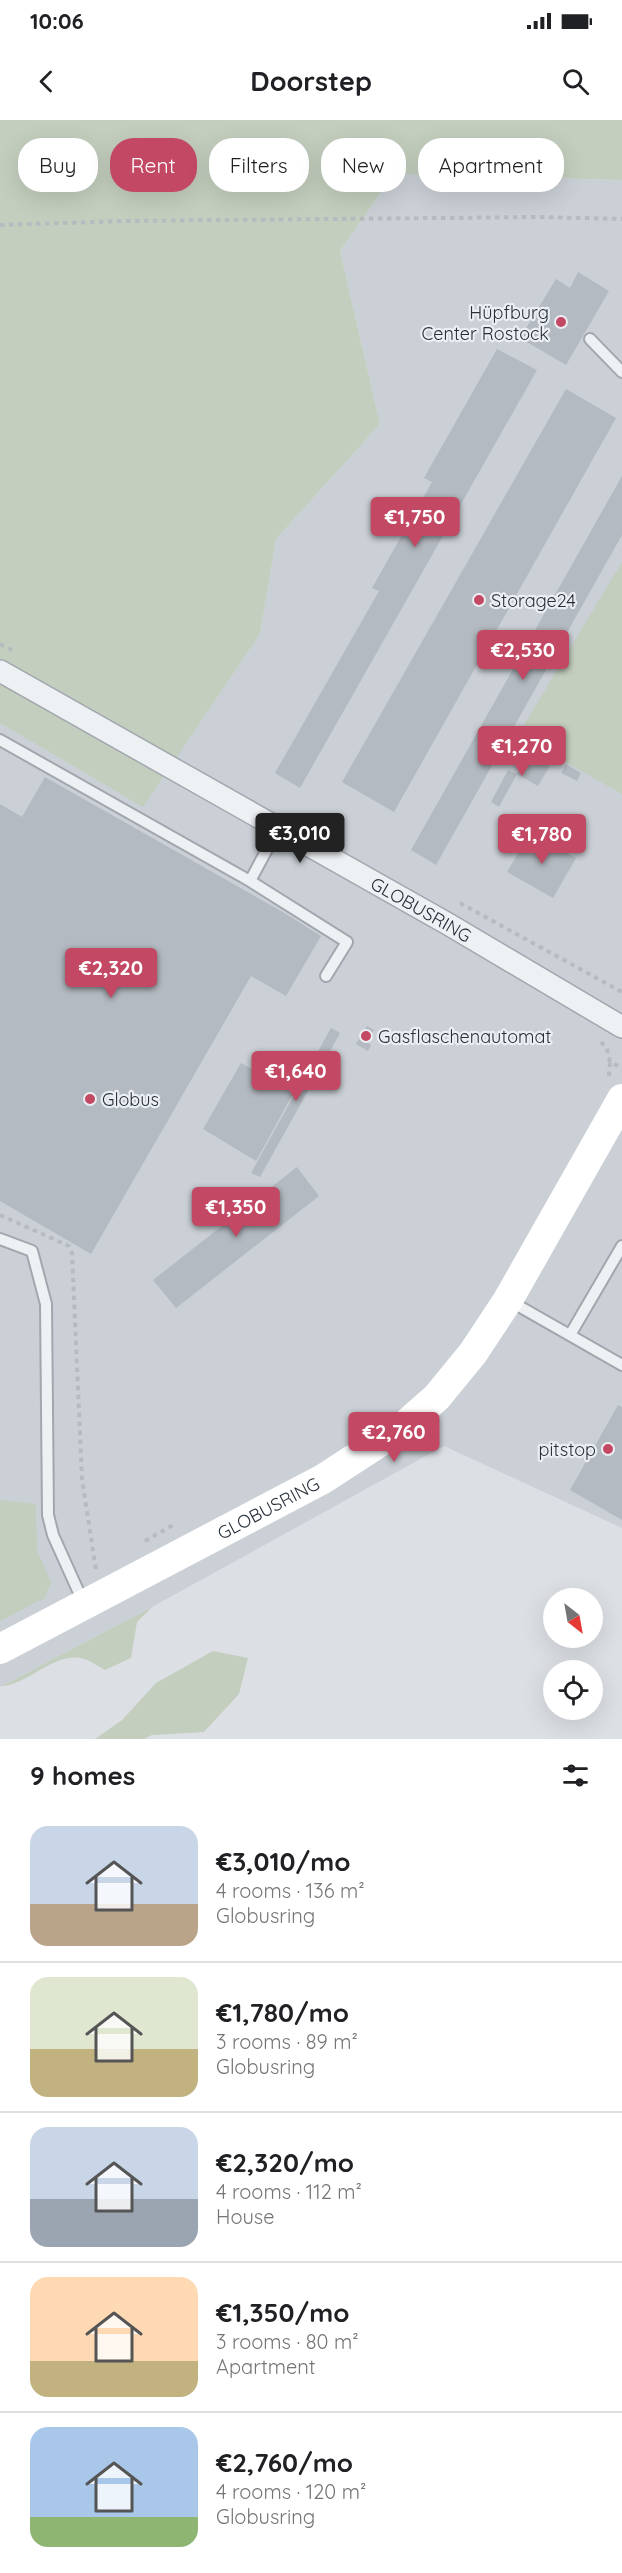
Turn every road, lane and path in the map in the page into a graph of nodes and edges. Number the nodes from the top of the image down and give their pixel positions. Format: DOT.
graph roads {
  1 [pos="622,219"];
  2 [pos="0,225"];
  3 [pos="590,339"];
  4 [pos="622,372"];
  5 [pos="3,678"];
  6 [pos="0,740"];
  7 [pos="278,829"];
  8 [pos="250,881"];
  9 [pos="326,976"];
  10 [pos="622,1027"];
  11 [pos="609,1062"];
  12 [pos="615,1089"];
  13 [pos="0,1215"];
  14 [pos="0,1239"];
  15 [pos="622,1246"];
  16 [pos="508,1300"];
  17 [pos="570,1335"];
  18 [pos="622,1365"];
  19 [pos="176,1524"];
  20 [pos="139,1548"];
  21 [pos="107,1567"];
  22 [pos="96,1572"];
  23 [pos="79,1594"];
  24 [pos="0,1649"];
  1 -- 2 [label="path"];
  3 -- 4 [label="lane"];
  5 -- 7 [label="street, GLOBUSRING"];
  6 -- 8 [label="lane"];
  7 -- 8 [label="lane"];
  7 -- 10 [label="street, GLOBUSRING"];
  8 -- 9 [label="lane"];
  11 -- 12 [label="path"];
  12 -- 16 [label="street, GLOBUSRING"];
  13 -- 22 [label="path"];
  14 -- 23 [label="lane"];
  15 -- 17 [label="lane"];
  16 -- 17 [label="lane"];
  16 -- 23 [label="street, GLOBUSRING"];
  17 -- 18 [label="lane"];
  19 -- 20 [label="path"];
  21 -- 22 [label="path"];
  22 -- 23 [label="path"];
  23 -- 24 [label="street, GLOBUSRING"];
}
